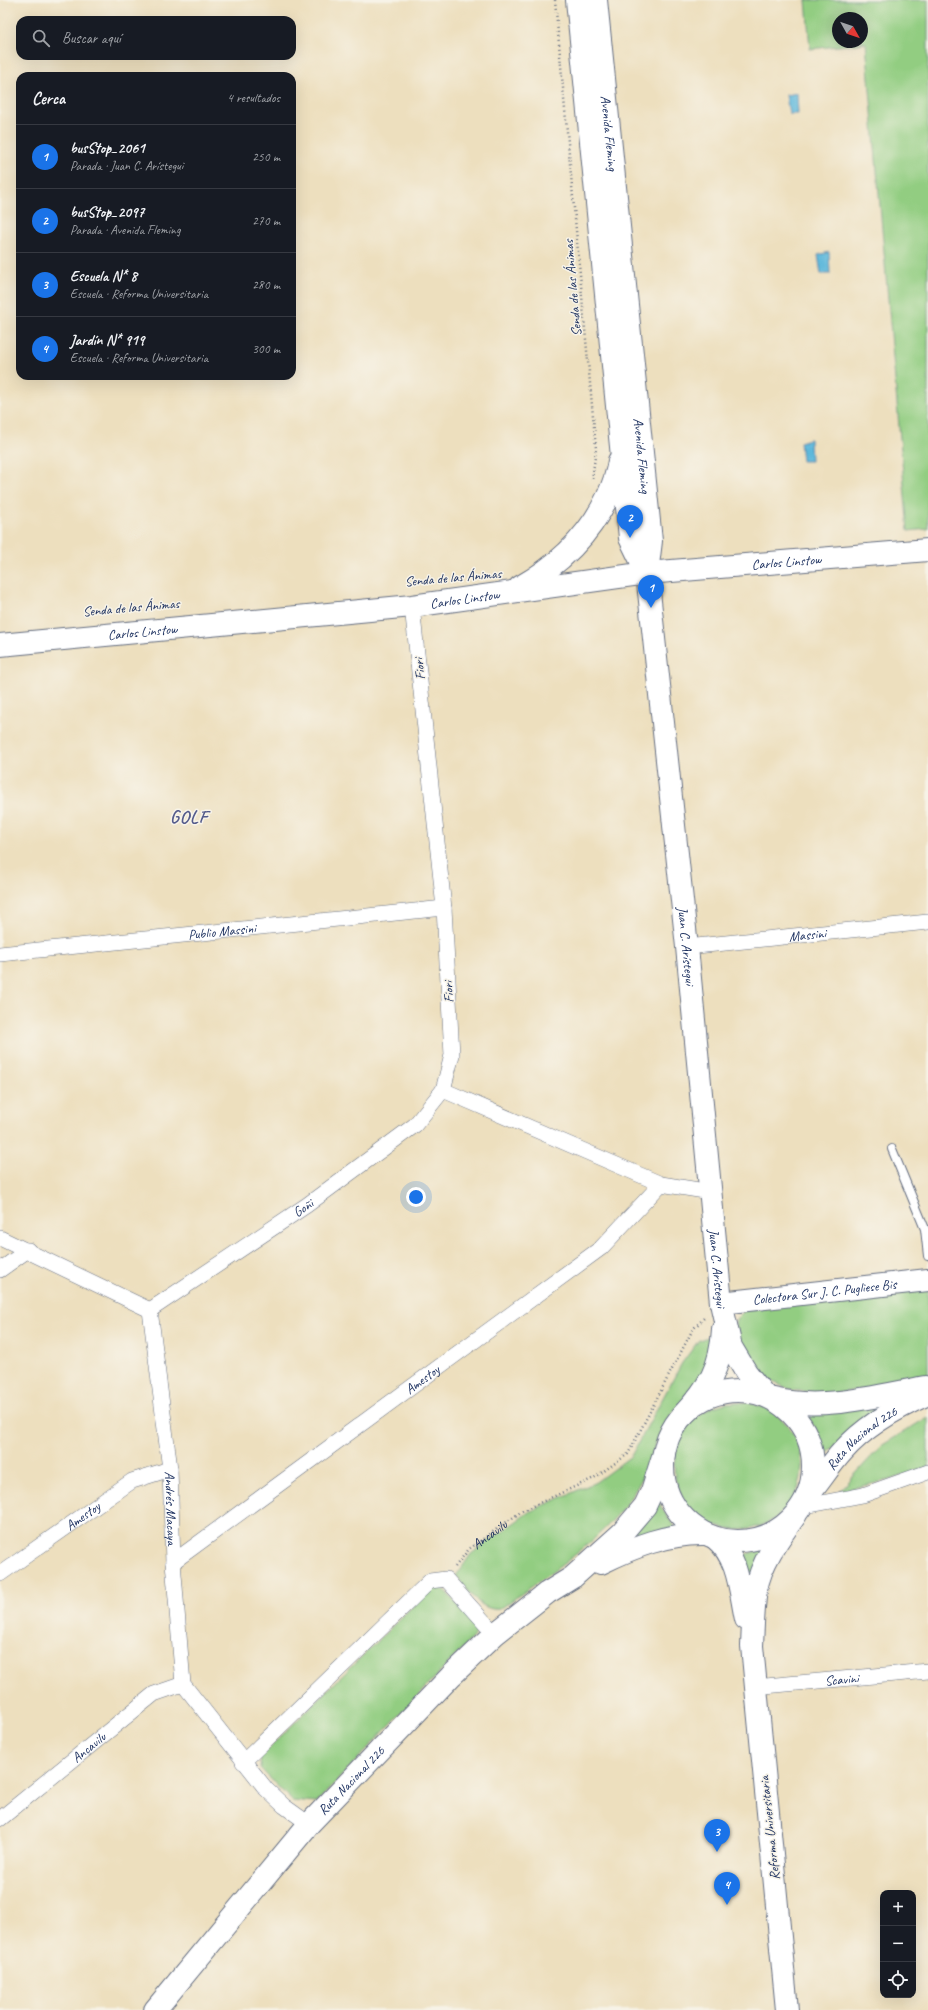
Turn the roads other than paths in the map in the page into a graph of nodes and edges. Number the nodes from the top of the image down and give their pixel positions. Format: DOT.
graph roads {
  1 [pos="577,0"];
  2 [pos="596,0"];
  3 [pos="622,442"];
  4 [pos="928,550"];
  5 [pos="647,573"];
  6 [pos="512,592"];
  7 [pos="412,606"];
  8 [pos="0,645"];
  9 [pos="444,908"];
  10 [pos="928,922"];
  11 [pos="687,947"];
  12 [pos="0,954"];
  13 [pos="442,1090"];
  14 [pos="892,1149"];
  15 [pos="661,1184"];
  16 [pos="711,1192"];
  17 [pos="0,1238"];
  18 [pos="28,1250"];
  19 [pos="928,1256"];
  20 [pos="0,1270"];
  21 [pos="928,1280"];
  22 [pos="150,1310"];
  23 [pos="722,1311"];
  24 [pos="928,1386"];
  25 [pos="928,1394"];
  26 [pos="768,1397"];
  27 [pos="683,1415"];
  28 [pos="664,1452"];
  29 [pos="170,1469"];
  30 [pos="928,1472"];
  31 [pos="801,1507"];
  32 [pos="710,1536"];
  33 [pos="174,1562"];
  34 [pos="0,1574"];
  35 [pos="572,1577"];
  36 [pos="495,1634"];
  37 [pos="752,1646"];
  38 [pos="928,1671"];
  39 [pos="182,1684"];
  40 [pos="755,1687"];
  41 [pos="243,1762"];
  42 [pos="0,1819"];
  43 [pos="309,1824"];
  44 [pos="155,2010"];
  45 [pos="787,2010"];
  1 -- 3 [label="main road, Avenida Fleming"];
  2 -- 5 [label="main road, Avenida Fleming"];
  3 -- 5 [label="main road, Avenida Fleming"];
  3 -- 6 [label="main road"];
  4 -- 5 [label="main road, Carlos Linstow"];
  5 -- 6 [label="main road, Carlos Linstow"];
  5 -- 11 [label="main road, Juan C. Arístegui"];
  6 -- 7 [label="main road, Carlos Linstow"];
  7 -- 8 [label="main road, Carlos Linstow"];
  7 -- 9 [label="street, Fiori"];
  9 -- 12 [label="street, Publio Massini"];
  9 -- 13 [label="street, Fiori"];
  10 -- 11 [label="street, Massini"];
  11 -- 16 [label="main road, Juan C. Arístegui"];
  13 -- 15 [label="street"];
  13 -- 22 [label="street, Goñi"];
  14 -- 19 [label="lane"];
  15 -- 16 [label="street"];
  15 -- 33 [label="street, Amestoy"];
  16 -- 23 [label="main road, Juan C. Arístegui"];
  17 -- 18 [label="street"];
  18 -- 20 [label="street"];
  18 -- 22 [label="street"];
  21 -- 23 [label="main road, Colectora Sur J. C. Pugliese Bis"];
  22 -- 29 [label="street, Andrés Macaya"];
  23 -- 26 [label="main road, Juan C. Arístegui"];
  23 -- 27 [label="main road, Juan C. Arístegui"];
  24 -- 26 [label="main road, Ruta Nacional 226"];
  25 -- 31 [label="main road, Ruta Nacional 226"];
  26 -- 27 [label="main road, Ruta Nacional 226"];
  26 -- 31 [label="main road, Ruta Nacional 226"];
  27 -- 28 [label="main road, Ruta Nacional 226"];
  28 -- 32 [label="main road, Ruta Nacional 226"];
  28 -- 35 [label="main road, Ruta Nacional 226"];
  29 -- 33 [label="street, Andrés Macaya"];
  29 -- 34 [label="street, Amestoy"];
  30 -- 31 [label="street"];
  31 -- 32 [label="main road, Ruta Nacional 226"];
  31 -- 37 [label="main road, Reforma Universitaria"];
  32 -- 35 [label="main road, Ruta Nacional 226"];
  32 -- 37 [label="main road, Reforma Universitaria"];
  33 -- 39 [label="street, Andrés Macaya"];
  35 -- 36 [label="main road, Ruta Nacional 226"];
  36 -- 41 [label="street"];
  36 -- 43 [label="main road, Ruta Nacional 226"];
  37 -- 40 [label="main road, Reforma Universitaria"];
  38 -- 40 [label="street, Scavini"];
  39 -- 41 [label="street"];
  39 -- 42 [label="street, Ancavilu"];
  40 -- 45 [label="main road, Reforma Universitaria"];
  41 -- 43 [label="street"];
  43 -- 44 [label="main road, Ruta Nacional 226"];
}
